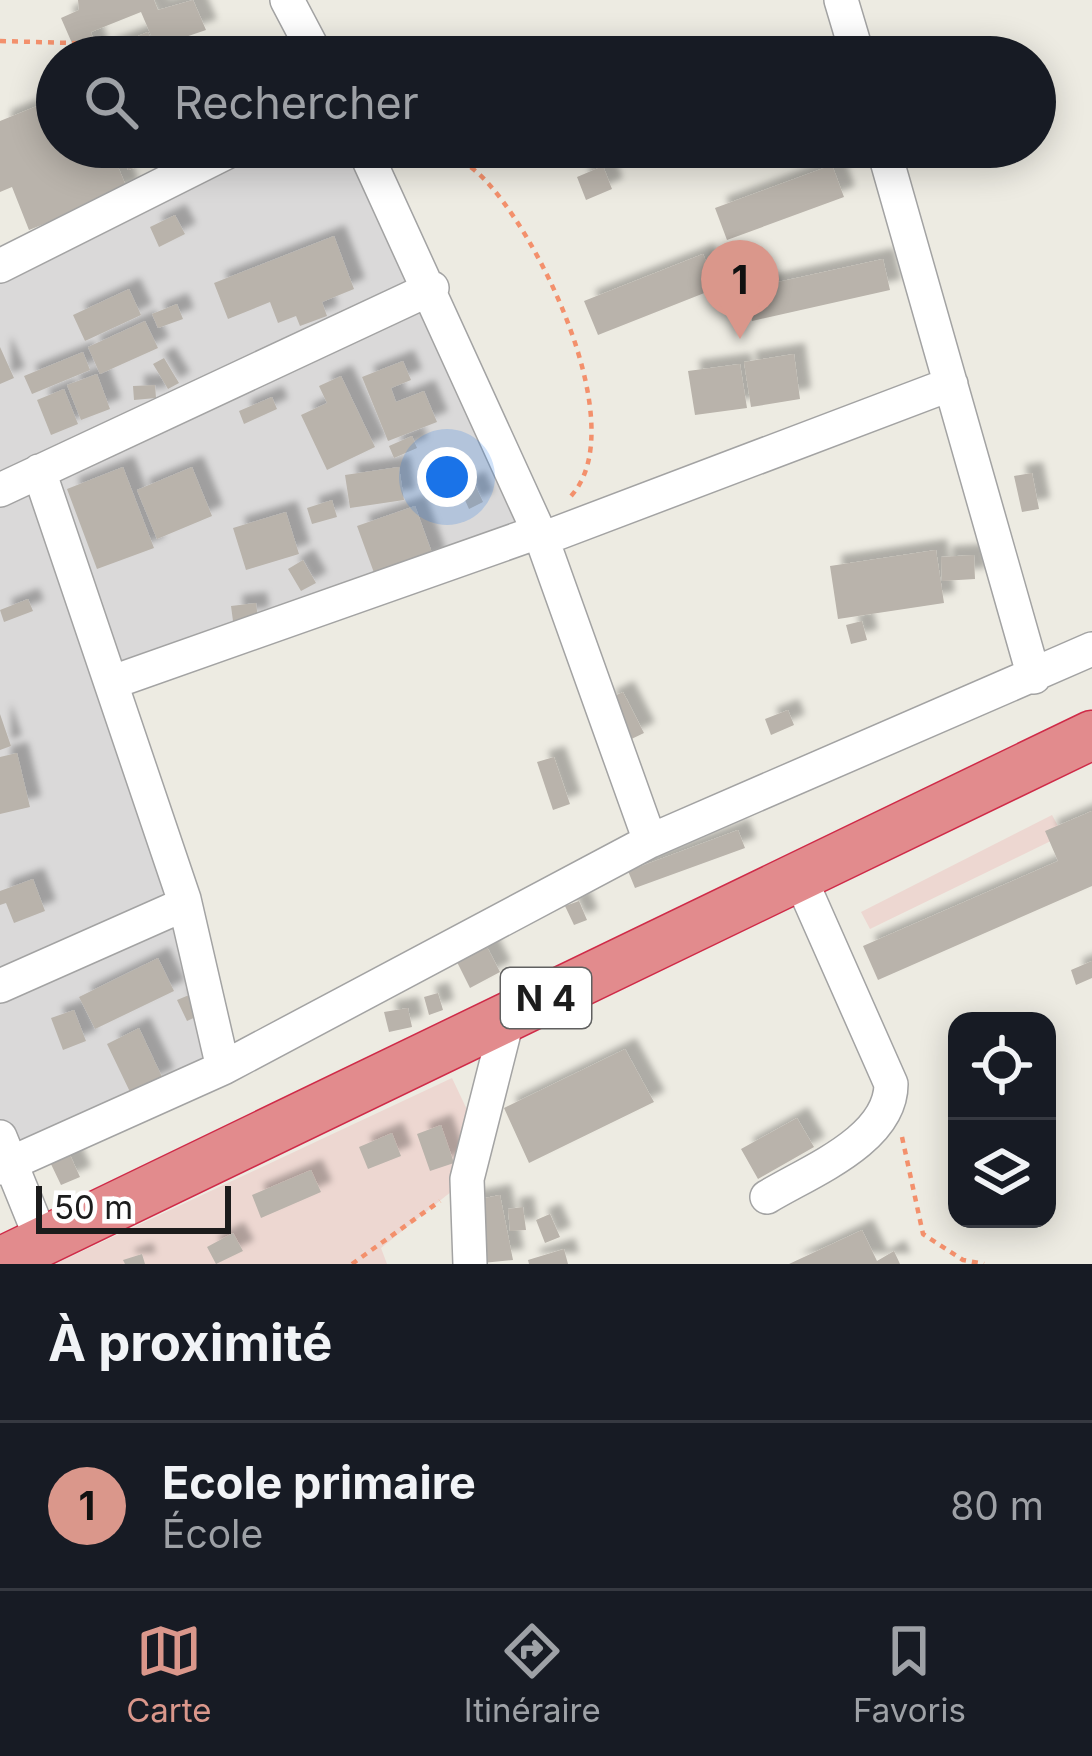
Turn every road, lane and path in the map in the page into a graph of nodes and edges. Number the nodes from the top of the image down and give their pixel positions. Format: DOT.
graph roads {
  1 [pos="287,0"];
  2 [pos="842,0"];
  3 [pos="306,36"];
  4 [pos="852,36"];
  5 [pos="0,41"];
  6 [pos="36,42"];
  7 [pos="195,168"];
  8 [pos="373,168"];
  9 [pos="470,168"];
  10 [pos="890,168"];
  11 [pos="0,266"];
  12 [pos="432,288"];
  13 [pos="951,384"];
  14 [pos="39,471"];
  15 [pos="0,490"];
  16 [pos="540,535"];
  17 [pos="1092,649"];
  18 [pos="1034,677"];
  19 [pos="112,682"];
  20 [pos="1092,734"];
  21 [pos="650,841"];
  22 [pos="799,876"];
  23 [pos="185,904"];
  24 [pos="0,986"];
  25 [pos="508,1017"];
  26 [pos="223,1068"];
  27 [pos="891,1084"];
  28 [pos="4,1156"];
  29 [pos="466,1179"];
  30 [pos="767,1197"];
  31 [pos="21,1252"];
  32 [pos="352,1264"];
  33 [pos="470,1264"];
  34 [pos="984,1264"];
  1 -- 3 [label="street"];
  2 -- 4 [label="street"];
  5 -- 6 [label="path"];
  7 -- 11 [label="street"];
  8 -- 12 [label="street"];
  9 -- 16 [label="path"];
  10 -- 13 [label="street"];
  12 -- 14 [label="street"];
  12 -- 16 [label="street"];
  13 -- 16 [label="street"];
  13 -- 18 [label="street"];
  14 -- 15 [label="street"];
  14 -- 19 [label="street"];
  16 -- 19 [label="street"];
  16 -- 21 [label="street"];
  17 -- 18 [label="street"];
  18 -- 21 [label="street"];
  19 -- 23 [label="street"];
  20 -- 22 [label="highway, N 4"];
  21 -- 26 [label="street"];
  22 -- 25 [label="highway, N 4"];
  22 -- 27 [label="street"];
  23 -- 24 [label="street"];
  23 -- 26 [label="street"];
  25 -- 29 [label="street"];
  25 -- 31 [label="highway, N 4"];
  26 -- 28 [label="street"];
  27 -- 30 [label="street"];
  27 -- 34 [label="path"];
  28 -- 31 [label="street"];
  29 -- 32 [label="path"];
  29 -- 33 [label="street"];
}
